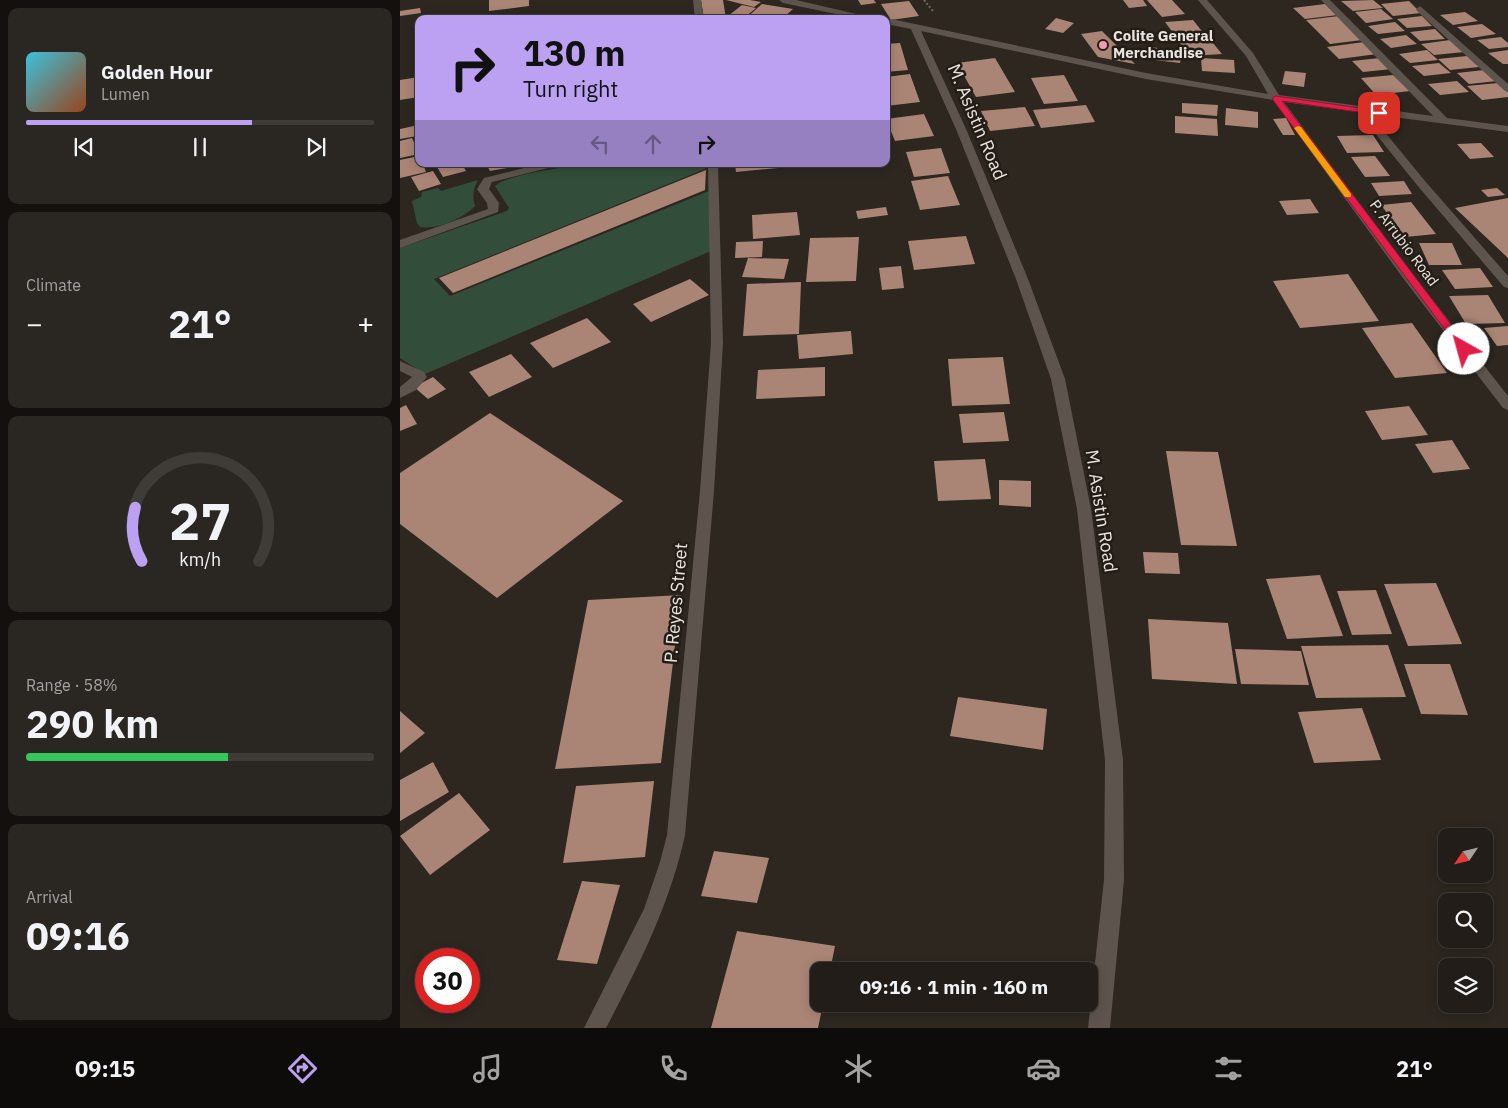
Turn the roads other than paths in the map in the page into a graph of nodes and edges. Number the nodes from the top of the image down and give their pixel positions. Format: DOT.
graph roads {
  1 [pos="697,0"];
  2 [pos="783,0"];
  3 [pos="1202,0"];
  4 [pos="1324,0"];
  5 [pos="1420,9"];
  6 [pos="699,15"];
  7 [pos="855,15"];
  8 [pos="890,22"];
  9 [pos="915,27"];
  10 [pos="1508,89"];
  11 [pos="1276,98"];
  12 [pos="1362,110"];
  13 [pos="1445,122"];
  14 [pos="1508,129"];
  15 [pos="540,167"];
  16 [pos="713,167"];
  17 [pos="400,244"];
  18 [pos="1508,284"];
  19 [pos="400,365"];
  20 [pos="400,393"];
  21 [pos="1508,405"];
  22 [pos="594,1028"];
  23 [pos="1099,1028"];
  1 -- 6 [label="street"];
  2 -- 7 [label="street"];
  3 -- 11 [label="street, P. Arrubio Road"];
  4 -- 13 [label="street"];
  5 -- 10 [label="street"];
  8 -- 9 [label="street"];
  9 -- 11 [label="street"];
  9 -- 23 [label="street, M. Asistin Road"];
  11 -- 12 [label="street"];
  11 -- 21 [label="street, P. Arrubio Road"];
  12 -- 13 [label="street"];
  12 -- 18 [label="street"];
  13 -- 14 [label="street"];
  15 -- 17 [label="street"];
  16 -- 22 [label="street, P. Reyes Street"];
  19 -- 20 [label="street"];
}
